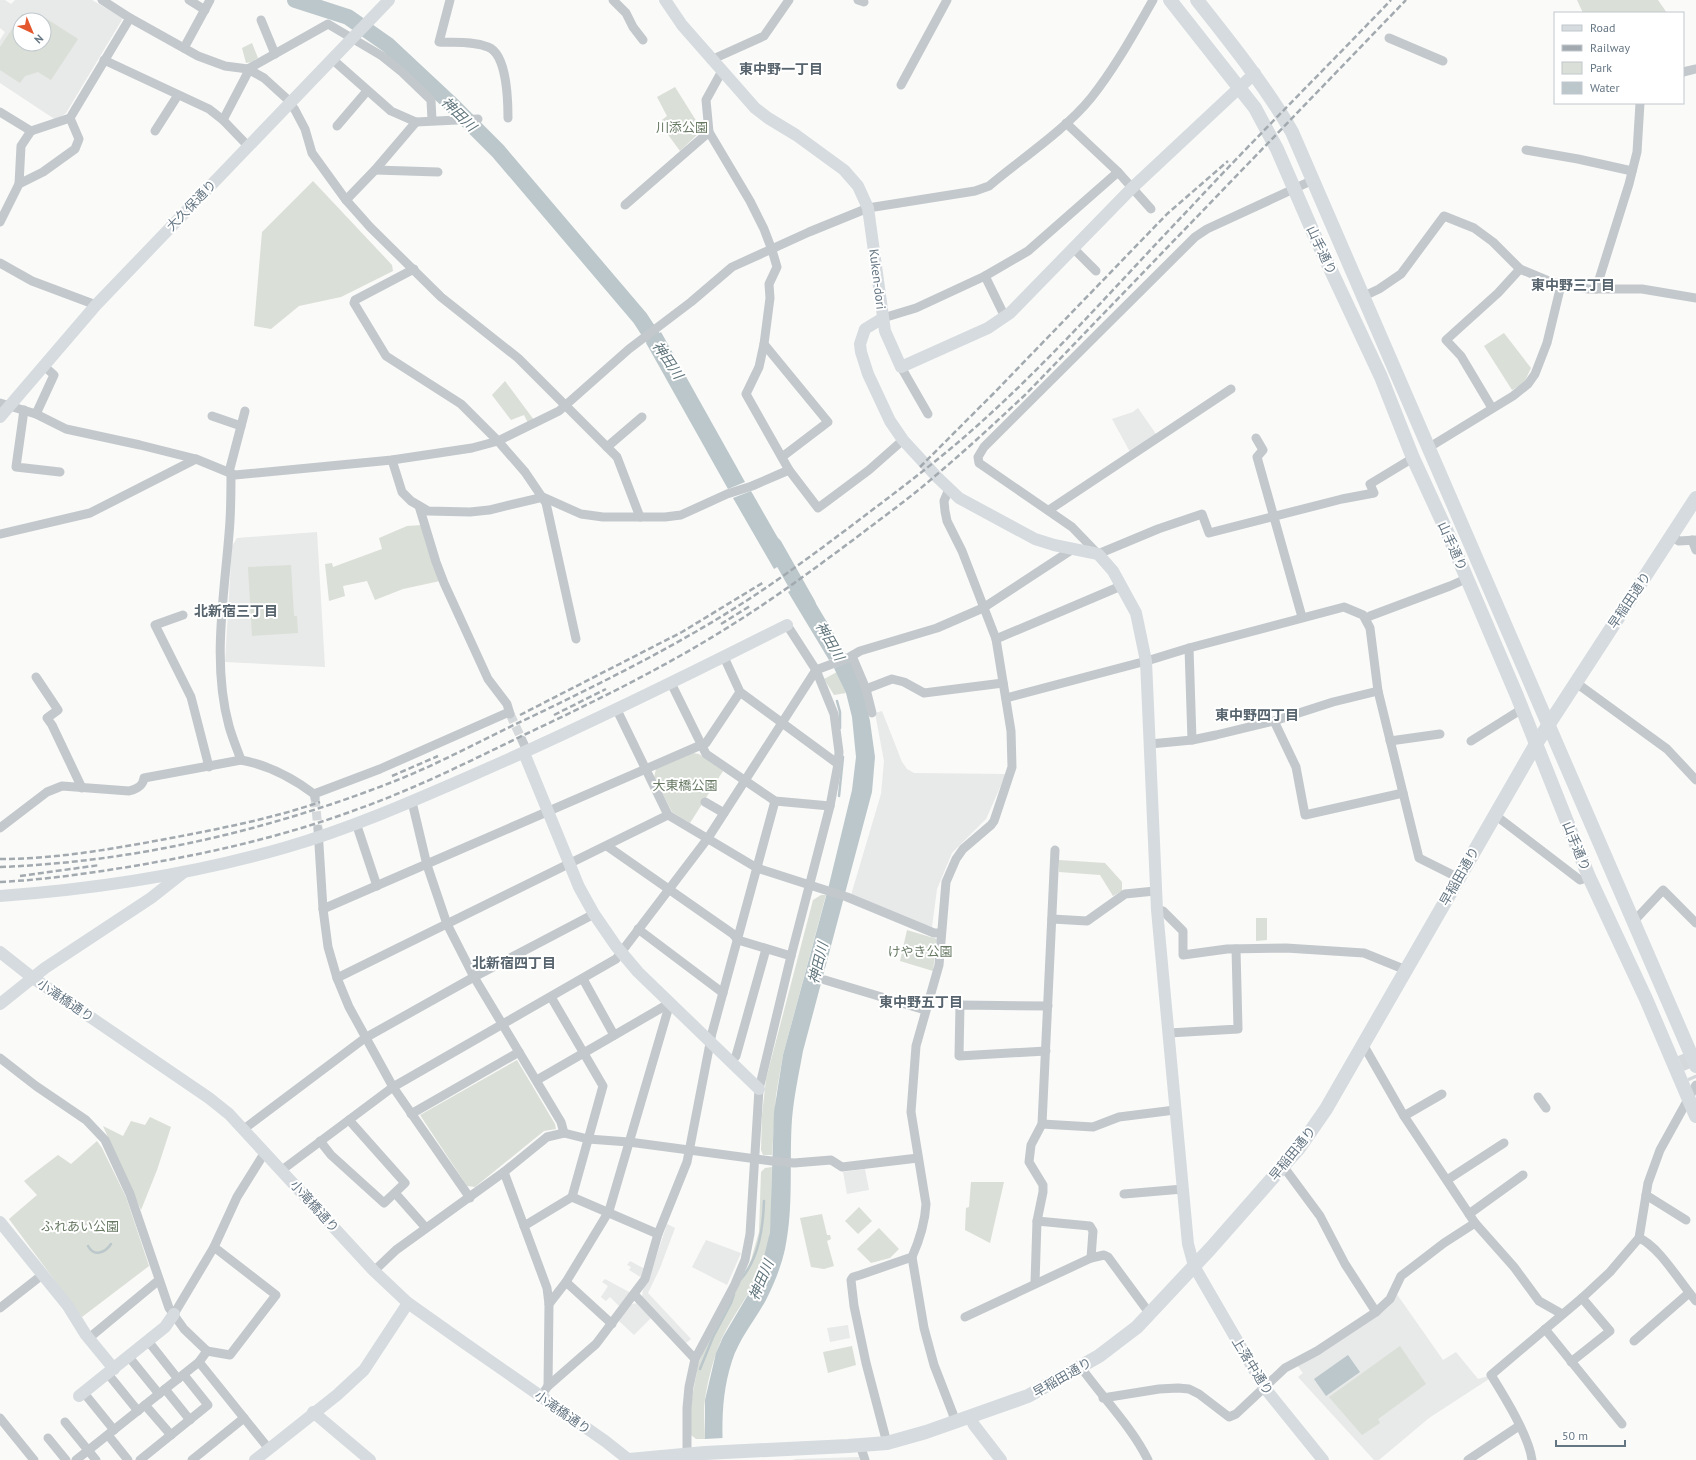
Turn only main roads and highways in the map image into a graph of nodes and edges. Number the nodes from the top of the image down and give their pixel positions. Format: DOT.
graph roads {
  1 [pos="1170,0"];
  2 [pos="1197,0"];
  3 [pos="1696,498"];
  4 [pos="1549,724"];
  5 [pos="1536,744"];
  6 [pos="1696,1066"];
  7 [pos="1696,1116"];
  8 [pos="629,1460"];
  1 -- 5 [label="main road, 山手通り"];
  2 -- 4 [label="main road, 山手通り"];
  3 -- 4 [label="main road, 早稲田通り"];
  4 -- 5 [label="main road, 早稲田通り"];
  4 -- 6 [label="main road, 山手通り"];
  5 -- 7 [label="main road, 山手通り"];
  5 -- 8 [label="main road, 早稲田通り"];
}
